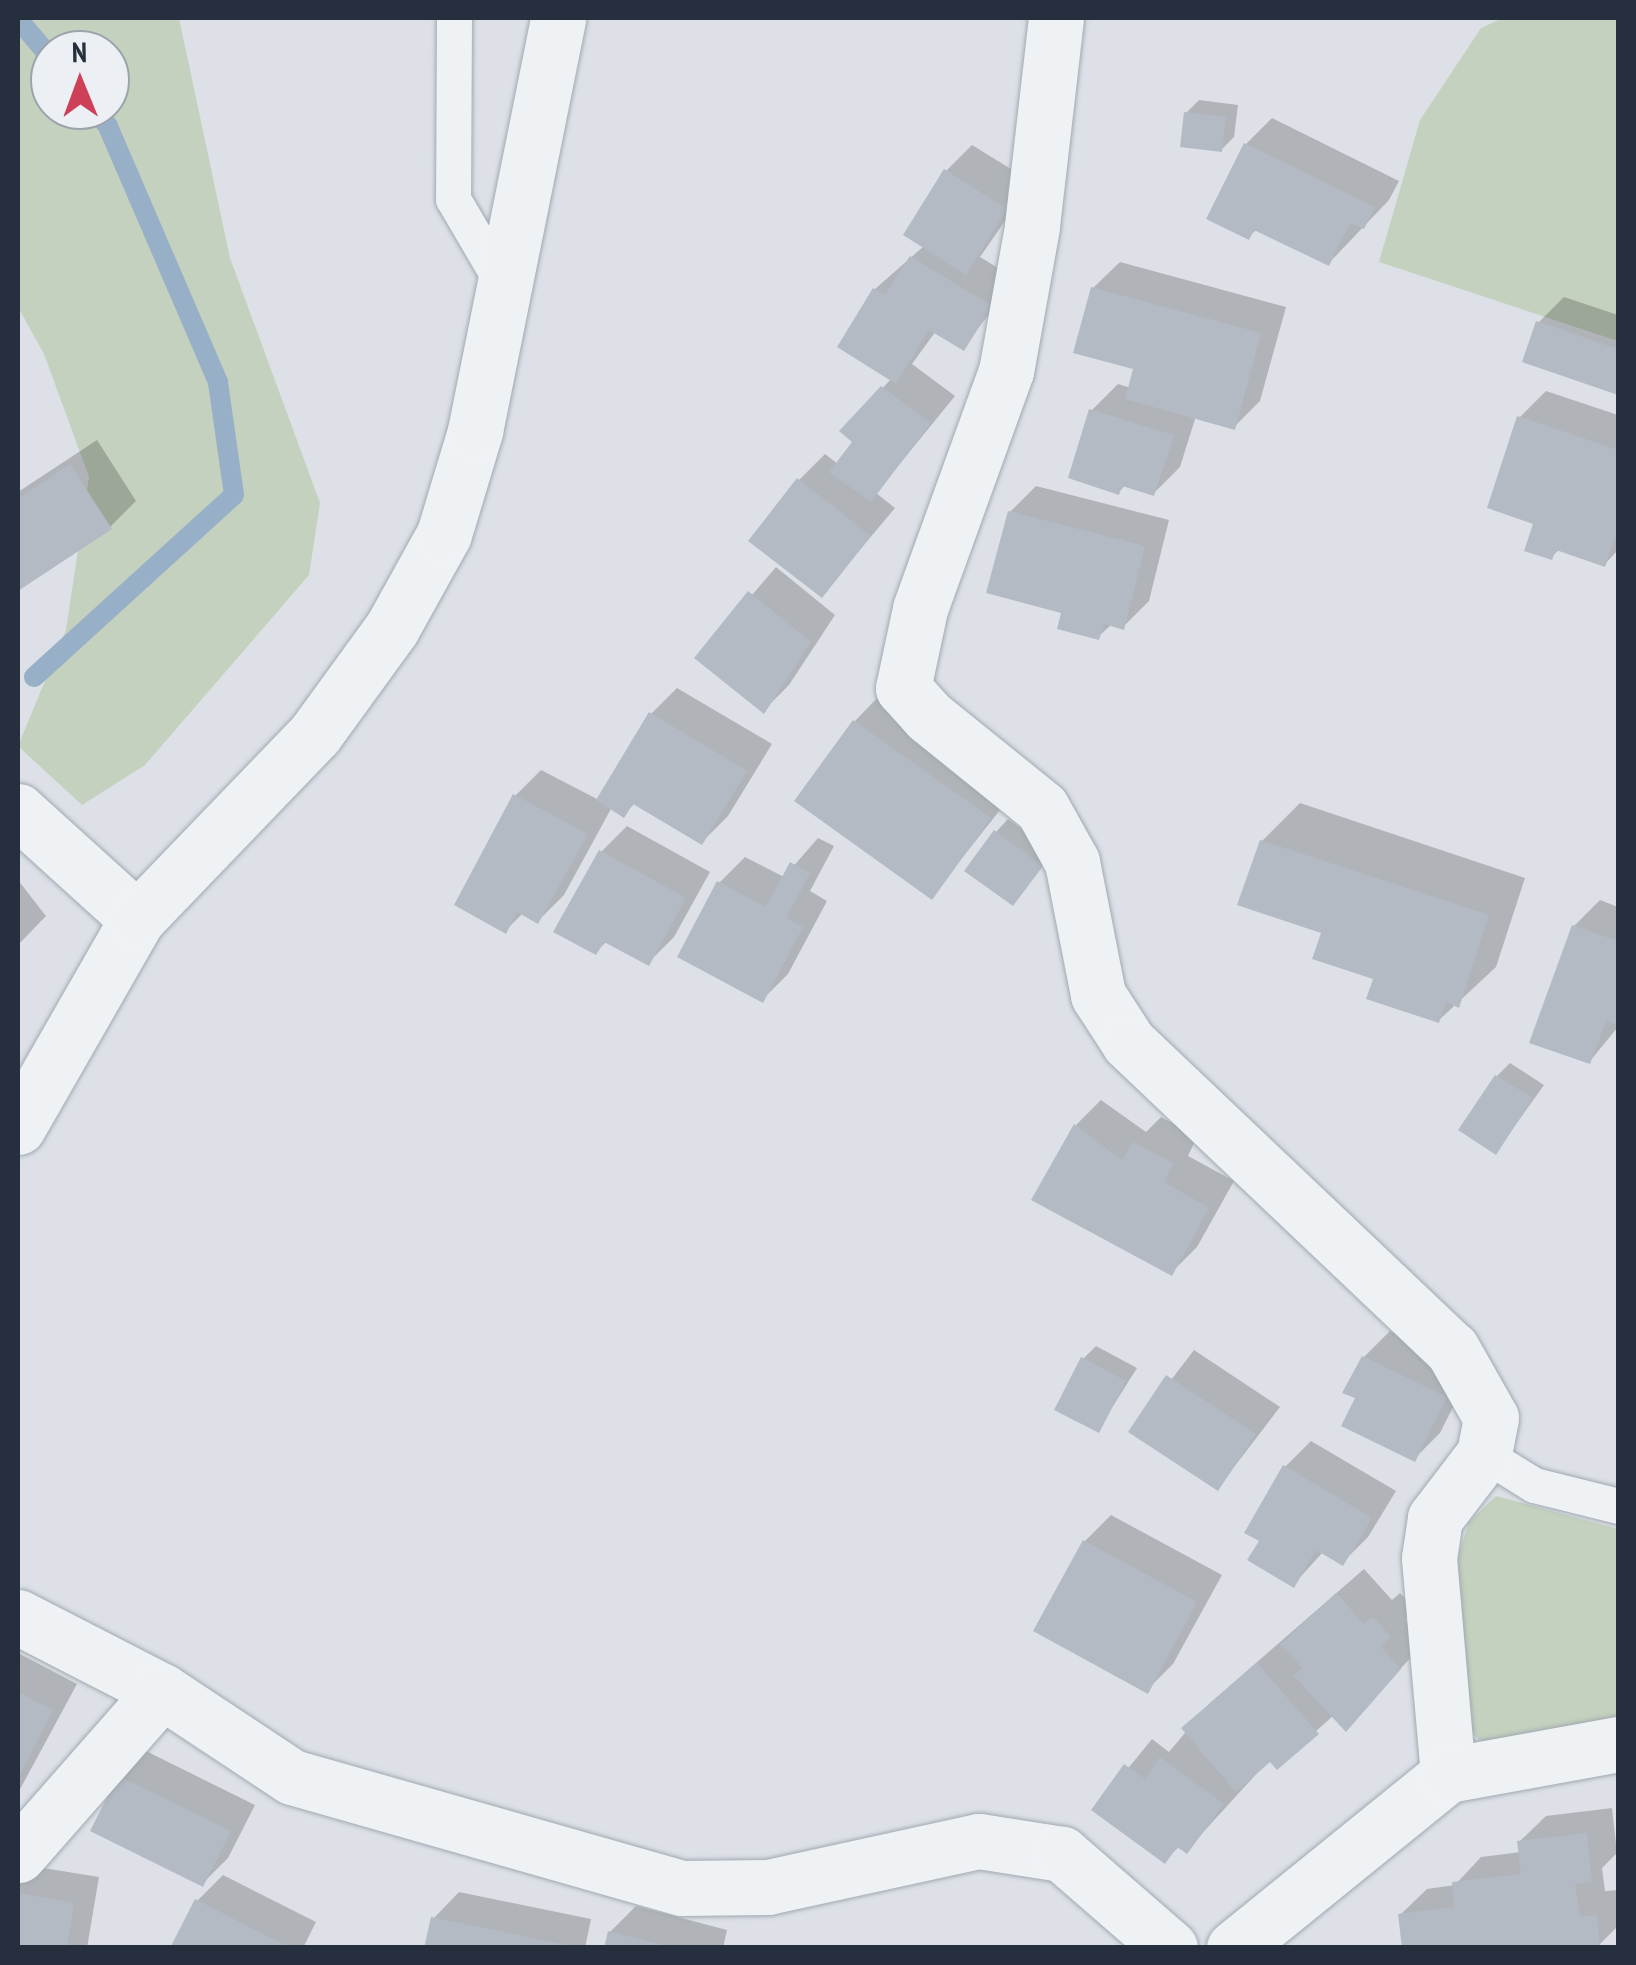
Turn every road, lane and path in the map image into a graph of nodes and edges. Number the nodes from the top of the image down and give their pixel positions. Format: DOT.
graph roads {
  1 [pos="454,18"];
  2 [pos="558,18"];
  3 [pos="1056,18"];
  4 [pos="504,286"];
  5 [pos="18,811"];
  6 [pos="137,919"];
  7 [pos="18,1128"];
  8 [pos="1484,1454"];
  9 [pos="1618,1506"];
  10 [pos="18,1617"];
  11 [pos="162,1691"];
  12 [pos="1618,1744"];
  13 [pos="1448,1774"];
  14 [pos="18,1854"];
  15 [pos="1170,1948"];
  16 [pos="1234,1948"];
  1 -- 4 [label="lane"];
  2 -- 4 [label="street"];
  3 -- 8 [label="street"];
  4 -- 6 [label="street"];
  5 -- 6 [label="street"];
  6 -- 7 [label="street"];
  8 -- 9 [label="lane"];
  8 -- 13 [label="street"];
  10 -- 11 [label="street"];
  11 -- 14 [label="street"];
  11 -- 15 [label="street"];
  12 -- 13 [label="street"];
  13 -- 16 [label="street"];
}
